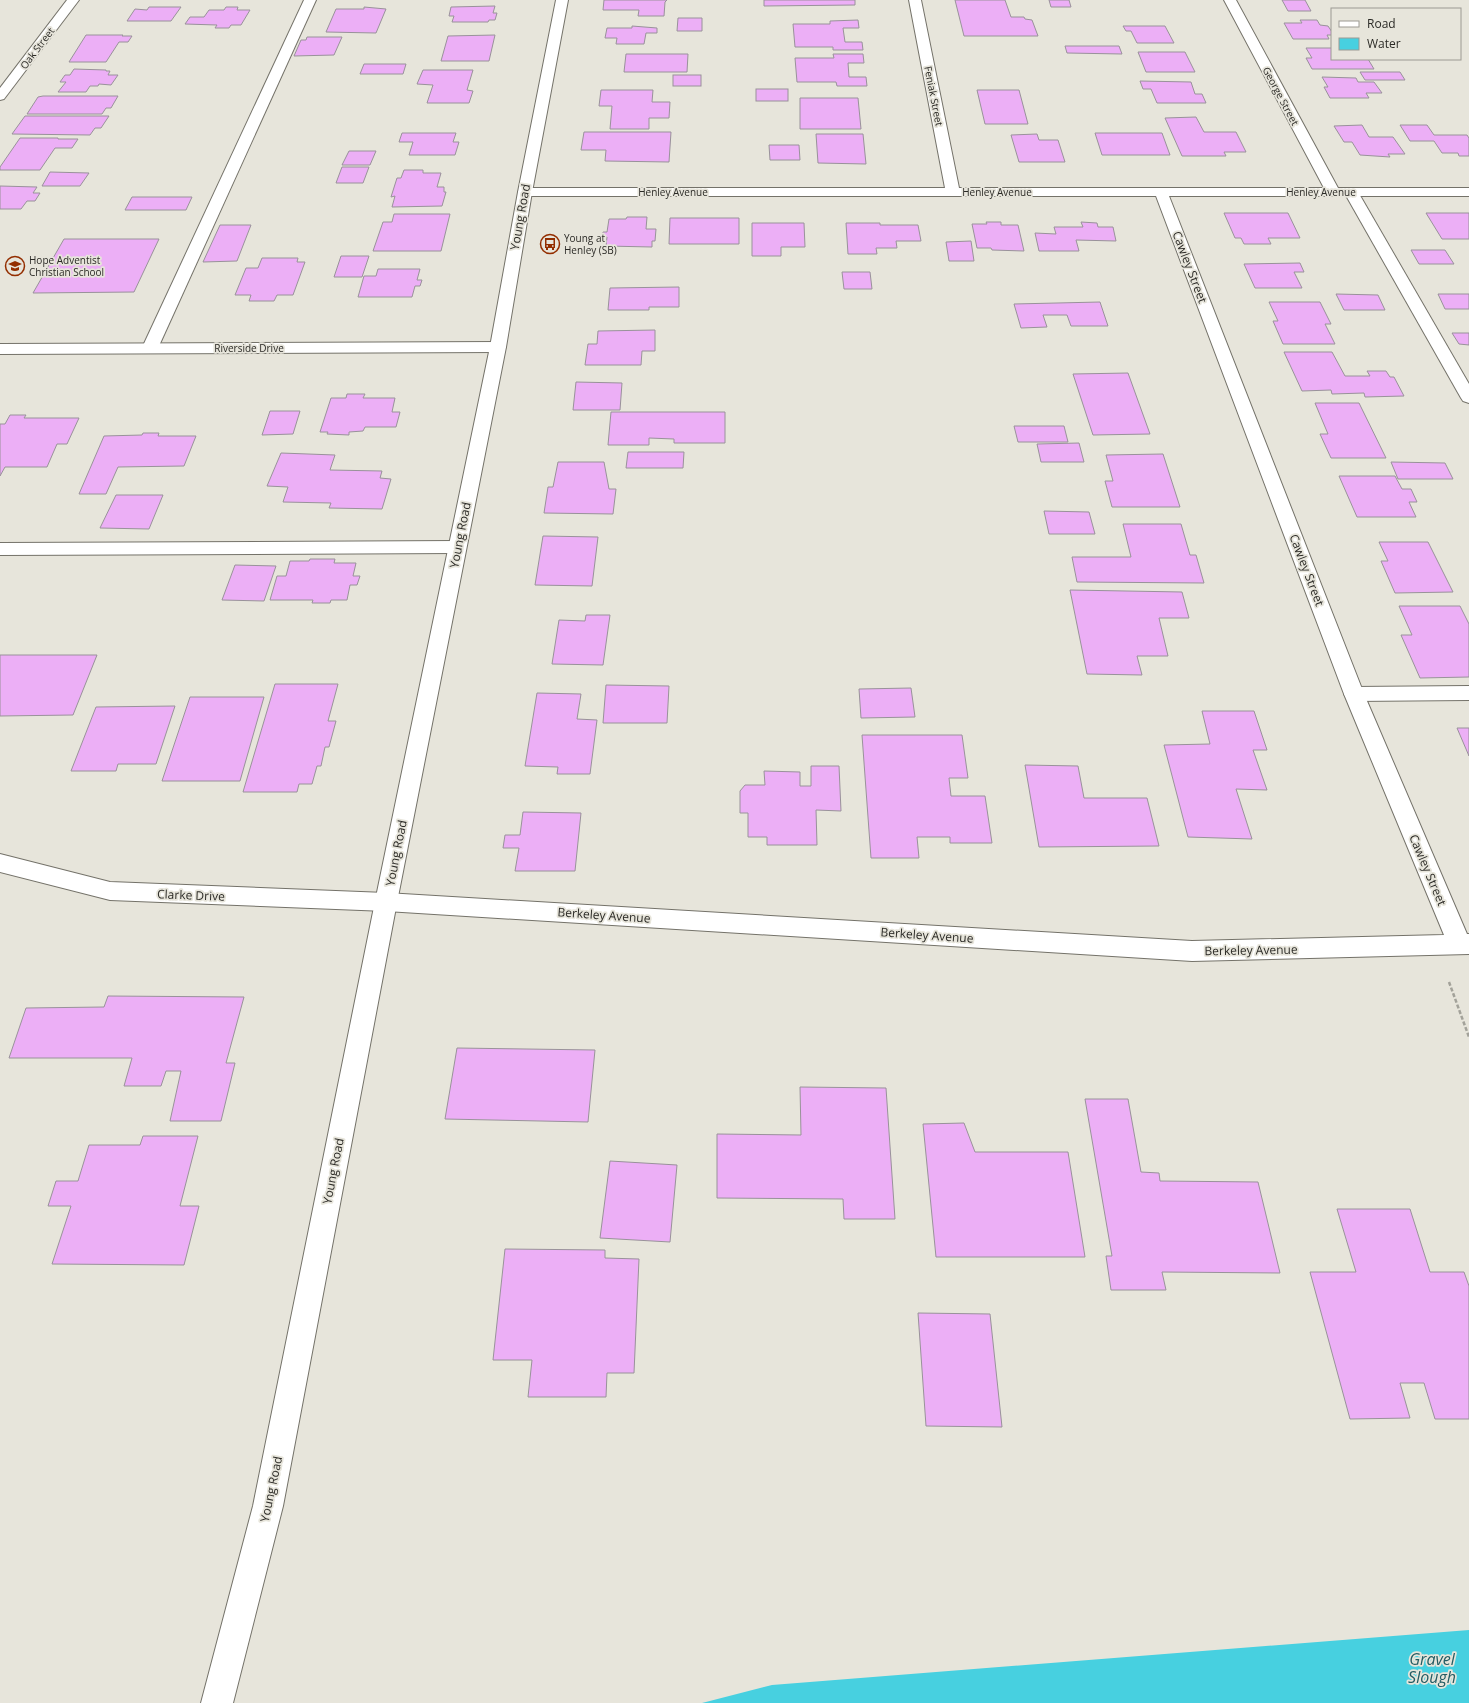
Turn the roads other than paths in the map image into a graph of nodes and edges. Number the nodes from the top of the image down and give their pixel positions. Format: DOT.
graph roads {
  1 [pos="73,0"];
  2 [pos="310,0"];
  3 [pos="562,0"];
  4 [pos="915,0"];
  5 [pos="1230,0"];
  6 [pos="0,96"];
  7 [pos="525,192"];
  8 [pos="953,192"];
  9 [pos="1162,192"];
  10 [pos="1333,192"];
  11 [pos="1351,192"];
  12 [pos="1469,192"];
  13 [pos="498,347"];
  14 [pos="150,348"];
  15 [pos="0,349"];
  16 [pos="1469,398"];
  17 [pos="457,547"];
  18 [pos="0,549"];
  19 [pos="1469,693"];
  20 [pos="1354,694"];
  21 [pos="0,863"];
  22 [pos="386,902"];
  23 [pos="1464,944"];
  24 [pos="217,1703"];
  1 -- 6 [label="street, Oak Street"];
  2 -- 14 [label="street"];
  3 -- 7 [label="street, Young Road"];
  4 -- 8 [label="street, Feniak Street"];
  5 -- 10 [label="street, George Street"];
  7 -- 8 [label="street, Henley Avenue"];
  7 -- 13 [label="street, Young Road"];
  8 -- 9 [label="street, Henley Avenue"];
  9 -- 10 [label="street, Henley Avenue"];
  9 -- 20 [label="street, Cawley Street"];
  10 -- 11 [label="street, Henley Avenue"];
  11 -- 12 [label="street, Henley Avenue"];
  11 -- 16 [label="street"];
  13 -- 14 [label="street, Riverside Drive"];
  13 -- 17 [label="street, Young Road"];
  14 -- 15 [label="street, Riverside Drive"];
  17 -- 18 [label="street"];
  17 -- 22 [label="street, Young Road"];
  19 -- 20 [label="street"];
  20 -- 23 [label="street, Cawley Street"];
  21 -- 22 [label="street, Clarke Drive"];
  22 -- 23 [label="street, Berkeley Avenue"];
  22 -- 24 [label="street, Young Road"];
}
